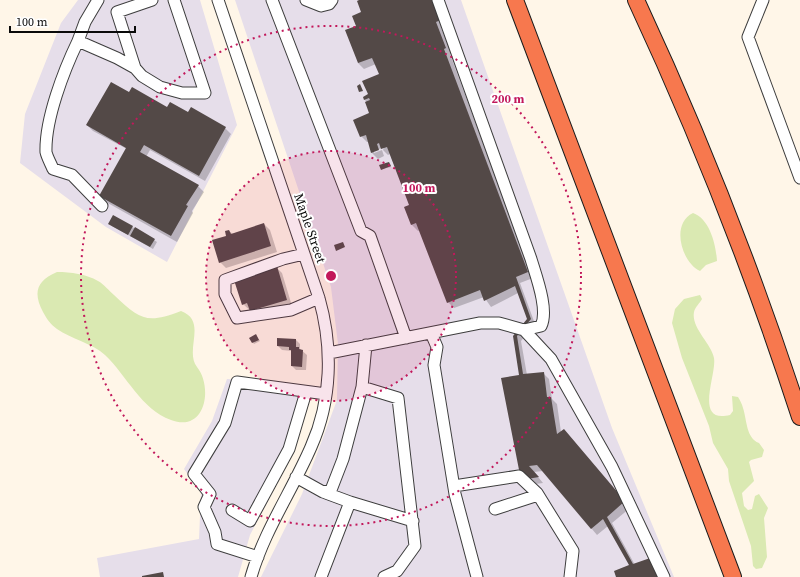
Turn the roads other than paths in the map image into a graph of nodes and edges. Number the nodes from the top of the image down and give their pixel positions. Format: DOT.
graph roads {
  1 [pos="98,0"];
  2 [pos="152,0"];
  3 [pos="174,0"];
  4 [pos="218,0"];
  5 [pos="272,0"];
  6 [pos="306,0"];
  7 [pos="332,0"];
  8 [pos="438,0"];
  9 [pos="515,0"];
  10 [pos="636,0"];
  11 [pos="763,0"];
  12 [pos="78,41"];
  13 [pos="135,68"];
  14 [pos="800,178"];
  15 [pos="102,206"];
  16 [pos="304,254"];
  17 [pos="319,298"];
  18 [pos="524,330"];
  19 [pos="431,333"];
  20 [pos="406,338"];
  21 [pos="366,345"];
  22 [pos="329,353"];
  23 [pos="362,387"];
  24 [pos="306,392"];
  25 [pos="326,394"];
  26 [pos="800,417"];
  27 [pos="296,477"];
  28 [pos="454,486"];
  29 [pos="323,492"];
  30 [pos="538,495"];
  31 [pos="350,502"];
  32 [pos="232,510"];
  33 [pos="495,510"];
  34 [pos="413,521"];
  35 [pos="258,557"];
  36 [pos="251,577"];
  37 [pos="321,577"];
  38 [pos="384,577"];
  39 [pos="477,577"];
  40 [pos="570,577"];
  41 [pos="664,577"];
  42 [pos="733,577"];
  1 -- 12 [label="street"];
  2 -- 13 [label="street"];
  3 -- 13 [label="street"];
  4 -- 16 [label="street, Maple Street"];
  5 -- 20 [label="street"];
  6 -- 7 [label="street"];
  8 -- 18 [label="street"];
  9 -- 42 [label="highway"];
  10 -- 26 [label="highway"];
  11 -- 14 [label="street"];
  12 -- 13 [label="street"];
  12 -- 15 [label="street"];
  16 -- 17 [label="street, Maple Street"];
  16 -- 17 [label="street"];
  17 -- 22 [label="street, Maple Street"];
  18 -- 19 [label="street"];
  18 -- 41 [label="street"];
  19 -- 20 [label="street"];
  19 -- 28 [label="street"];
  20 -- 21 [label="street"];
  21 -- 22 [label="street"];
  21 -- 23 [label="street"];
  22 -- 25 [label="street, Maple Street"];
  23 -- 29 [label="street"];
  23 -- 34 [label="street"];
  24 -- 25 [label="street"];
  24 -- 32 [label="street"];
  24 -- 35 [label="street"];
  25 -- 27 [label="street, Maple Street"];
  27 -- 29 [label="street"];
  27 -- 35 [label="street, Maple Street"];
  28 -- 30 [label="street"];
  28 -- 39 [label="street"];
  29 -- 31 [label="street"];
  30 -- 33 [label="street"];
  30 -- 40 [label="street"];
  31 -- 34 [label="street"];
  31 -- 37 [label="street"];
  34 -- 38 [label="street"];
  35 -- 36 [label="street, Maple Street"];
}
